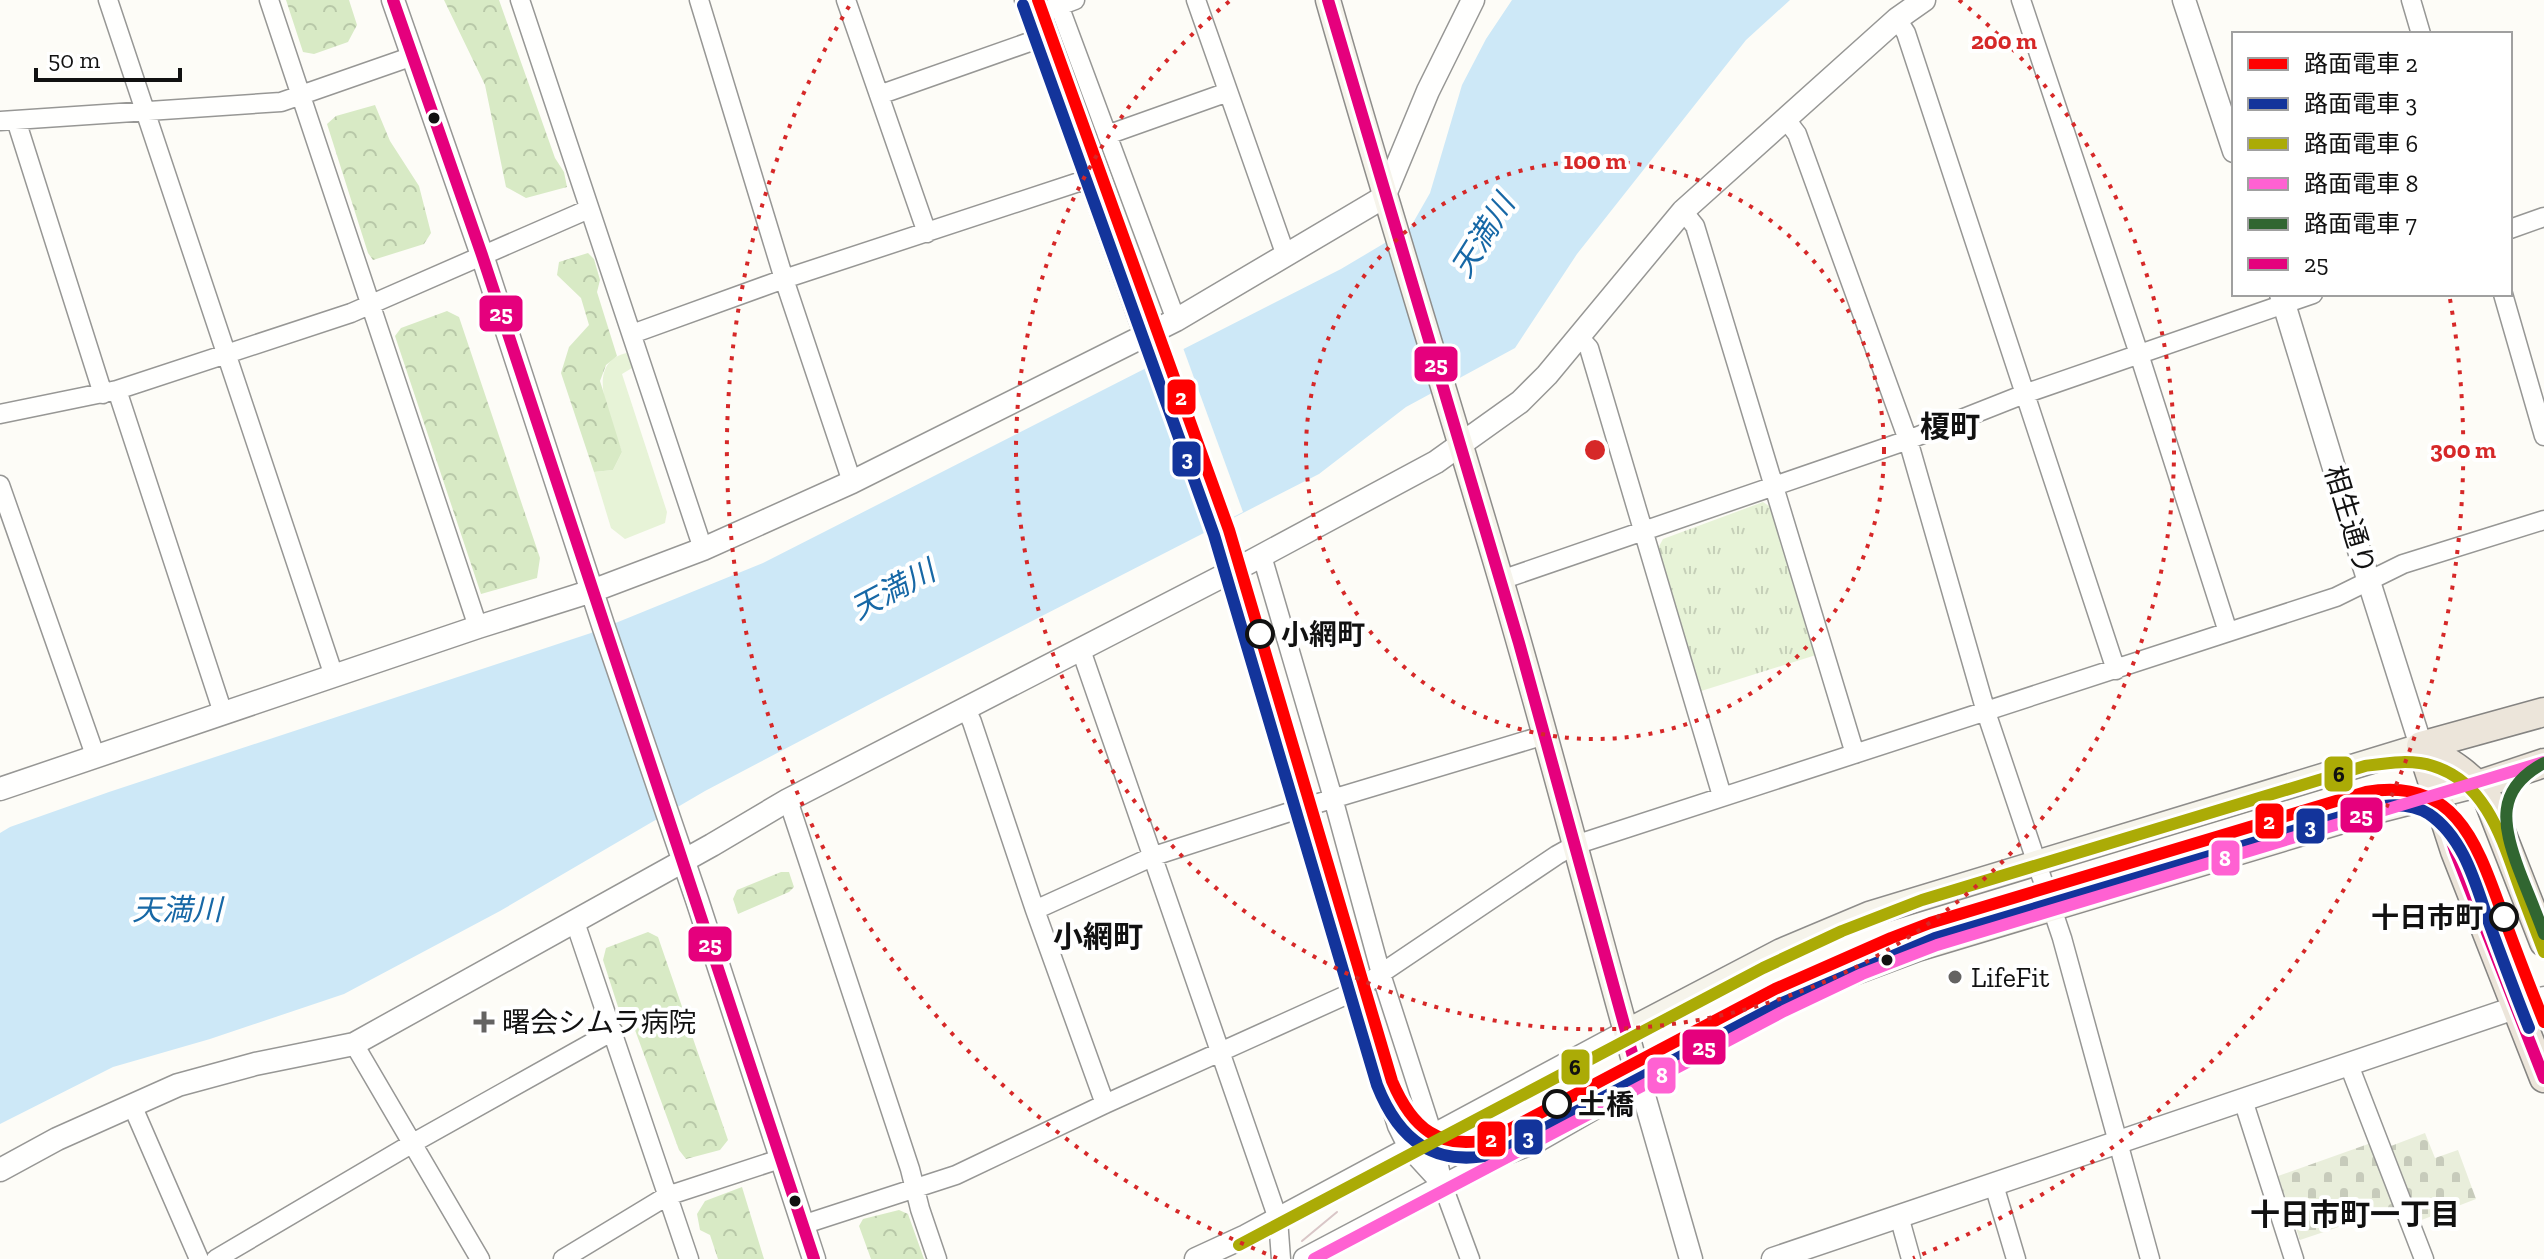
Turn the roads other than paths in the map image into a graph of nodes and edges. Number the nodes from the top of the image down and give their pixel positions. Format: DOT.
graph roads {
  1 [pos="108,0"];
  2 [pos="269,0"];
  3 [pos="393,0"];
  4 [pos="520,0"];
  5 [pos="699,0"];
  6 [pos="846,0"];
  7 [pos="1196,0"];
  8 [pos="1328,0"];
  9 [pos="1473,0"];
  10 [pos="1924,0"];
  11 [pos="2021,0"];
  12 [pos="2184,0"];
  13 [pos="2411,0"];
  14 [pos="1063,2"];
  15 [pos="1027,8"];
  16 [pos="1897,19"];
  17 [pos="2420,32"];
  18 [pos="1038,39"];
  19 [pos="413,56"];
  20 [pos="1228,92"];
  21 [pos="879,95"];
  22 [pos="302,96"];
  23 [pos="145,111"];
  24 [pos="1785,118"];
  25 [pos="8,120"];
  26 [pos="1107,135"];
  27 [pos="2232,145"];
  28 [pos="1088,179"];
  29 [pos="1384,197"];
  30 [pos="589,209"];
  31 [pos="1683,211"];
  32 [pos="2544,217"];
  33 [pos="2512,228"];
  34 [pos="927,233"];
  35 [pos="482,255"];
  36 [pos="1286,256"];
  37 [pos="784,279"];
  38 [pos="2504,296"];
  39 [pos="2283,299"];
  40 [pos="372,304"];
  41 [pos="1176,320"];
  42 [pos="632,334"];
  43 [pos="1144,336"];
  44 [pos="1578,336"];
  45 [pos="226,354"];
  46 [pos="2139,354"];
  47 [pos="110,392"];
  48 [pos="2027,393"];
  49 [pos="0,414"];
  50 [pos="2544,436"];
  51 [pos="1908,440"];
  52 [pos="1461,444"];
  53 [pos="852,482"];
  54 [pos="0,485"];
  55 [pos="1773,485"];
  56 [pos="2544,520"];
  57 [pos="1643,531"];
  58 [pos="703,549"];
  59 [pos="1262,556"];
  60 [pos="1233,571"];
  61 [pos="1501,580"];
  62 [pos="2369,581"];
  63 [pos="592,591"];
  64 [pos="478,627"];
  65 [pos="2228,632"];
  66 [pos="1081,650"];
  67 [pos="2116,670"];
  68 [pos="334,676"];
  69 [pos="966,709"];
  70 [pos="1986,712"];
  71 [pos="2544,712"];
  72 [pos="223,713"];
  73 [pos="1545,735"];
  74 [pos="2421,746"];
  75 [pos="1855,754"];
  76 [pos="95,755"];
  77 [pos="2544,763"];
  78 [pos="2478,785"];
  79 [pos="0,789"];
  80 [pos="1722,796"];
  81 [pos="2437,796"];
  82 [pos="1333,798"];
  83 [pos="788,800"];
  84 [pos="1302,808"];
  85 [pos="1575,845"];
  86 [pos="1154,856"];
  87 [pos="683,859"];
  88 [pos="2035,863"];
  89 [pos="2052,909"];
  90 [pos="1035,910"];
  91 [pos="575,922"];
  92 [pos="2544,942"];
  93 [pos="1381,974"];
  94 [pos="1355,991"];
  95 [pos="2544,998"];
  96 [pos="2516,1007"];
  97 [pos="613,1031"];
  98 [pos="1626,1032"];
  99 [pos="354,1044"];
  100 [pos="1222,1050"];
  101 [pos="2349,1065"];
  102 [pos="2544,1078"];
  103 [pos="1640,1082"];
  104 [pos="2243,1100"];
  105 [pos="1105,1104"];
  106 [pos="132,1105"];
  107 [pos="1433,1135"];
  108 [pos="413,1143"];
  109 [pos="2118,1143"];
  110 [pos="1408,1148"];
  111 [pos="780,1159"];
  112 [pos="0,1170"];
  113 [pos="1994,1185"];
  114 [pos="1443,1186"];
  115 [pos="915,1189"];
  116 [pos="667,1196"];
  117 [pos="1899,1216"];
  118 [pos="1278,1219"];
  119 [pos="802,1225"];
  120 [pos="1805,1254"];
  121 [pos="199,1259"];
  122 [pos="216,1259"];
  123 [pos="480,1259"];
  124 [pos="563,1259"];
  125 [pos="689,1259"];
  126 [pos="814,1259"];
  127 [pos="937,1259"];
  128 [pos="1196,1259"];
  129 [pos="1281,1259"];
  130 [pos="1305,1259"];
  131 [pos="1470,1259"];
  132 [pos="1691,1259"];
  133 [pos="1773,1259"];
  134 [pos="1911,1259"];
  135 [pos="2016,1259"];
  136 [pos="2150,1259"];
  137 [pos="2294,1259"];
  138 [pos="2424,1259"];
  1 -- 23 [label="street"];
  2 -- 22 [label="street"];
  3 -- 19 [label="street"];
  4 -- 30 [label="street"];
  5 -- 37 [label="street"];
  6 -- 21 [label="street"];
  7 -- 20 [label="street"];
  8 -- 29 [label="main road"];
  9 -- 29 [label="street"];
  10 -- 16 [label="street"];
  11 -- 46 [label="street"];
  12 -- 27 [label="street"];
  13 -- 17 [label="street"];
  14 -- 15 [label="street"];
  14 -- 26 [label="street"];
  15 -- 18 [label="street"];
  16 -- 24 [label="street"];
  16 -- 48 [label="street"];
  18 -- 21 [label="street"];
  18 -- 28 [label="street"];
  19 -- 22 [label="street"];
  19 -- 35 [label="street"];
  20 -- 26 [label="street"];
  20 -- 36 [label="street"];
  21 -- 34 [label="street"];
  22 -- 23 [label="street"];
  22 -- 40 [label="street"];
  23 -- 25 [label="street"];
  23 -- 45 [label="street"];
  24 -- 31 [label="street"];
  24 -- 51 [label="street"];
  25 -- 47 [label="street"];
  26 -- 41 [label="street"];
  28 -- 34 [label="street"];
  28 -- 43 [label="street"];
  29 -- 36 [label="street"];
  29 -- 52 [label="main road"];
  30 -- 35 [label="street"];
  30 -- 42 [label="street"];
  31 -- 44 [label="street"];
  31 -- 55 [label="street"];
  32 -- 33 [label="street"];
  34 -- 37 [label="street"];
  35 -- 40 [label="street"];
  35 -- 63 [label="street"];
  36 -- 41 [label="street"];
  37 -- 42 [label="street"];
  37 -- 53 [label="street"];
  38 -- 50 [label="street"];
  39 -- 46 [label="street"];
  39 -- 62 [label="street, 相生通り"];
  40 -- 45 [label="street"];
  40 -- 64 [label="street"];
  41 -- 43 [label="street"];
  42 -- 58 [label="street"];
  43 -- 53 [label="street"];
  44 -- 52 [label="street"];
  44 -- 57 [label="street"];
  45 -- 47 [label="street"];
  45 -- 68 [label="street"];
  46 -- 48 [label="street"];
  46 -- 65 [label="street"];
  47 -- 49 [label="street"];
  47 -- 72 [label="street"];
  48 -- 51 [label="street"];
  48 -- 67 [label="street"];
  51 -- 55 [label="street"];
  51 -- 70 [label="street"];
  52 -- 59 [label="street"];
  52 -- 61 [label="main road"];
  53 -- 58 [label="street"];
  54 -- 76 [label="street"];
  55 -- 57 [label="street"];
  55 -- 75 [label="street"];
  56 -- 62 [label="street"];
  57 -- 61 [label="street"];
  57 -- 80 [label="street"];
  58 -- 63 [label="street"];
  59 -- 60 [label="street"];
  59 -- 82 [label="street"];
  60 -- 66 [label="street"];
  60 -- 84 [label="street"];
  61 -- 73 [label="main road"];
  62 -- 65 [label="street"];
  62 -- 74 [label="street, 相生通り"];
  63 -- 64 [label="street"];
  63 -- 87 [label="street"];
  64 -- 68 [label="street"];
  65 -- 67 [label="street"];
  66 -- 69 [label="street"];
  66 -- 86 [label="street"];
  67 -- 70 [label="street"];
  68 -- 72 [label="street"];
  69 -- 83 [label="street"];
  69 -- 90 [label="street"];
  70 -- 75 [label="street"];
  70 -- 88 [label="street"];
  71 -- 74 [label="highway"];
  72 -- 76 [label="street"];
  73 -- 82 [label="street"];
  73 -- 85 [label="main road"];
  74 -- 78 [label="highway"];
  74 -- 81 [label="highway, 相生通り"];
  74 -- 88 [label="main road"];
  75 -- 80 [label="street"];
  76 -- 79 [label="street"];
  77 -- 78 [label="highway"];
  78 -- 81 [label="main road"];
  78 -- 92 [label="highway"];
  80 -- 85 [label="street"];
  81 -- 89 [label="main road"];
  81 -- 96 [label="highway, 相生通り"];
  82 -- 84 [label="street"];
  82 -- 93 [label="street"];
  83 -- 87 [label="street"];
  83 -- 115 [label="street"];
  84 -- 86 [label="street"];
  84 -- 94 [label="street"];
  85 -- 93 [label="street"];
  85 -- 98 [label="main road"];
  86 -- 90 [label="street"];
  86 -- 100 [label="street"];
  87 -- 91 [label="street"];
  87 -- 111 [label="street"];
  88 -- 89 [label="street"];
  88 -- 98 [label="main road"];
  89 -- 103 [label="main road"];
  89 -- 109 [label="street"];
  90 -- 105 [label="street"];
  91 -- 97 [label="street"];
  91 -- 99 [label="street"];
  93 -- 94 [label="street"];
  93 -- 107 [label="street"];
  94 -- 100 [label="street"];
  94 -- 110 [label="street"];
  95 -- 96 [label="street"];
  96 -- 101 [label="street"];
  96 -- 102 [label="highway, 相生通り"];
  97 -- 108 [label="street"];
  97 -- 116 [label="street"];
  98 -- 103 [label="main road"];
  98 -- 107 [label="street"];
  99 -- 106 [label="street"];
  99 -- 108 [label="street"];
  100 -- 105 [label="street"];
  100 -- 118 [label="street"];
  101 -- 104 [label="street"];
  101 -- 138 [label="street"];
  103 -- 114 [label="street"];
  103 -- 132 [label="street"];
  104 -- 109 [label="street"];
  104 -- 137 [label="street"];
  105 -- 115 [label="street"];
  106 -- 112 [label="street"];
  106 -- 121 [label="street"];
  107 -- 110 [label="street"];
  107 -- 114 [label="street"];
  108 -- 122 [label="street"];
  108 -- 123 [label="street"];
  109 -- 113 [label="street"];
  109 -- 136 [label="street"];
  110 -- 114 [label="street"];
  110 -- 118 [label="street"];
  111 -- 116 [label="street"];
  111 -- 119 [label="street"];
  113 -- 117 [label="street"];
  113 -- 135 [label="street"];
  114 -- 130 [label="street"];
  114 -- 131 [label="street"];
  115 -- 119 [label="street"];
  115 -- 127 [label="street"];
  116 -- 124 [label="street"];
  116 -- 125 [label="street"];
  117 -- 120 [label="street"];
  117 -- 134 [label="street"];
  118 -- 128 [label="street"];
  118 -- 129 [label="street"];
  119 -- 126 [label="street"];
  120 -- 133 [label="street"];
}
